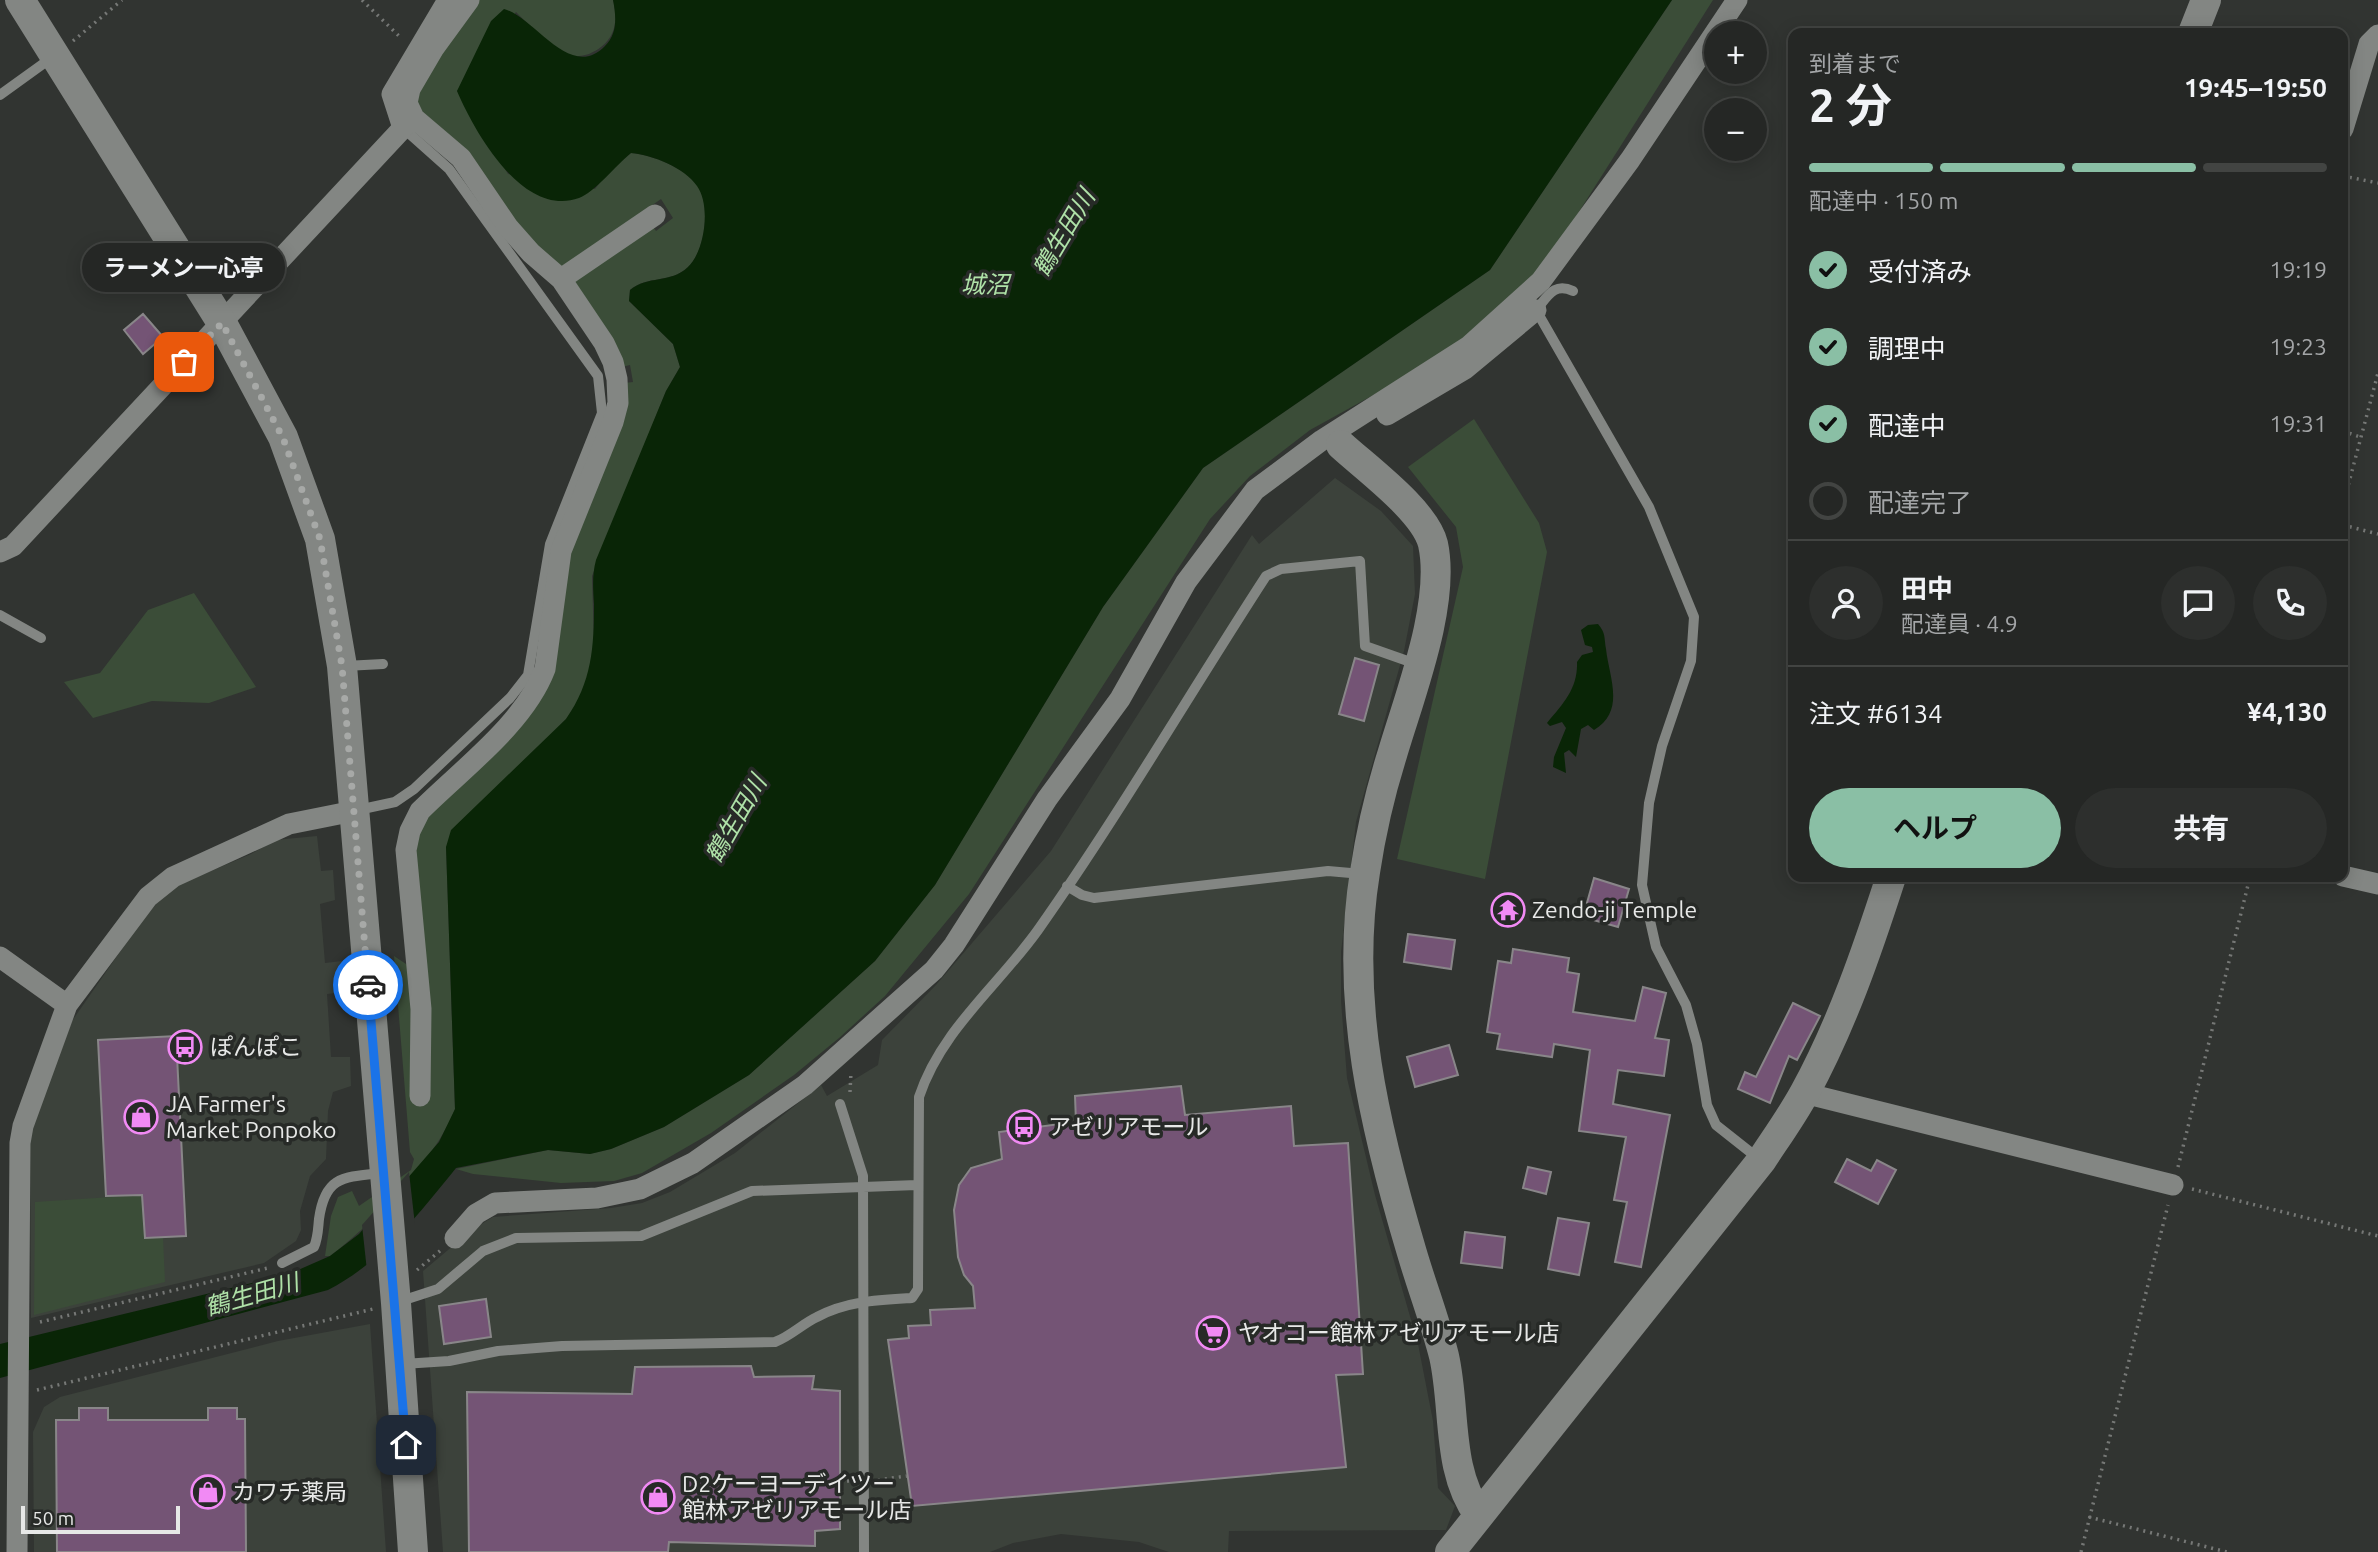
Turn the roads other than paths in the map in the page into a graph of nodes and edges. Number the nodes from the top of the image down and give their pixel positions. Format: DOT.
graph roads {
  1 [pos="20,0"];
  2 [pos="448,0"];
  3 [pos="469,0"];
  4 [pos="1737,0"];
  5 [pos="2206,0"];
  6 [pos="2195,28"];
  7 [pos="2378,36"];
  8 [pos="55,56"];
  9 [pos="0,95"];
  10 [pos="2348,113"];
  11 [pos="403,128"];
  12 [pos="655,215"];
  13 [pos="561,279"];
  14 [pos="1573,291"];
  15 [pos="1536,310"];
  16 [pos="222,323"];
  17 [pos="1341,445"];
  18 [pos="4,546"];
  19 [pos="0,615"];
  20 [pos="41,638"];
  21 [pos="383,664"];
  22 [pos="342,666"];
  23 [pos="1420,666"];
  24 [pos="354,811"];
  25 [pos="1365,874"];
  26 [pos="2348,877"];
  27 [pos="1889,882"];
  28 [pos="2378,884"];
  29 [pos="1067,886"];
  30 [pos="0,957"];
  31 [pos="67,1005"];
  32 [pos="1804,1093"];
  33 [pos="420,1096"];
  34 [pos="840,1104"];
  35 [pos="1762,1161"];
  36 [pos="384,1177"];
  37 [pos="917,1185"];
  38 [pos="2174,1185"];
  39 [pos="864,1189"];
  40 [pos="455,1238"];
  41 [pos="282,1263"];
  42 [pos="863,1301"];
  43 [pos="396,1303"];
  44 [pos="400,1364"];
  45 [pos="1479,1515"];
  46 [pos="17,1552"];
  47 [pos="413,1552"];
  48 [pos="864,1552"];
  49 [pos="1450,1552"];
  1 -- 8 [label="street"];
  2 -- 11 [label="street"];
  3 -- 13 [label="street"];
  4 -- 40 [label="street"];
  5 -- 6 [label="street"];
  7 -- 10 [label="street"];
  8 -- 9 [label="lane"];
  8 -- 16 [label="street"];
  11 -- 16 [label="street"];
  11 -- 24 [label="lane"];
  12 -- 13 [label="street"];
  13 -- 33 [label="street"];
  14 -- 15 [label="lane"];
  15 -- 17 [label="street"];
  15 -- 35 [label="lane"];
  16 -- 18 [label="street"];
  16 -- 22 [label="street"];
  17 -- 23 [label="street"];
  19 -- 20 [label="lane"];
  21 -- 22 [label="lane"];
  22 -- 24 [label="street"];
  23 -- 25 [label="street"];
  23 -- 29 [label="lane"];
  24 -- 31 [label="street"];
  24 -- 36 [label="street"];
  25 -- 29 [label="lane"];
  25 -- 45 [label="street"];
  26 -- 28 [label="street"];
  27 -- 32 [label="street"];
  29 -- 37 [label="lane"];
  30 -- 31 [label="street"];
  31 -- 46 [label="street"];
  32 -- 35 [label="street"];
  32 -- 38 [label="street"];
  34 -- 39 [label="lane"];
  35 -- 45 [label="street"];
  36 -- 41 [label="lane"];
  36 -- 43 [label="street"];
  37 -- 39 [label="lane"];
  37 -- 42 [label="lane"];
  39 -- 42 [label="lane"];
  39 -- 43 [label="lane"];
  42 -- 44 [label="lane"];
  42 -- 48 [label="lane"];
  43 -- 44 [label="street"];
  44 -- 47 [label="street"];
  45 -- 49 [label="street"];
}
